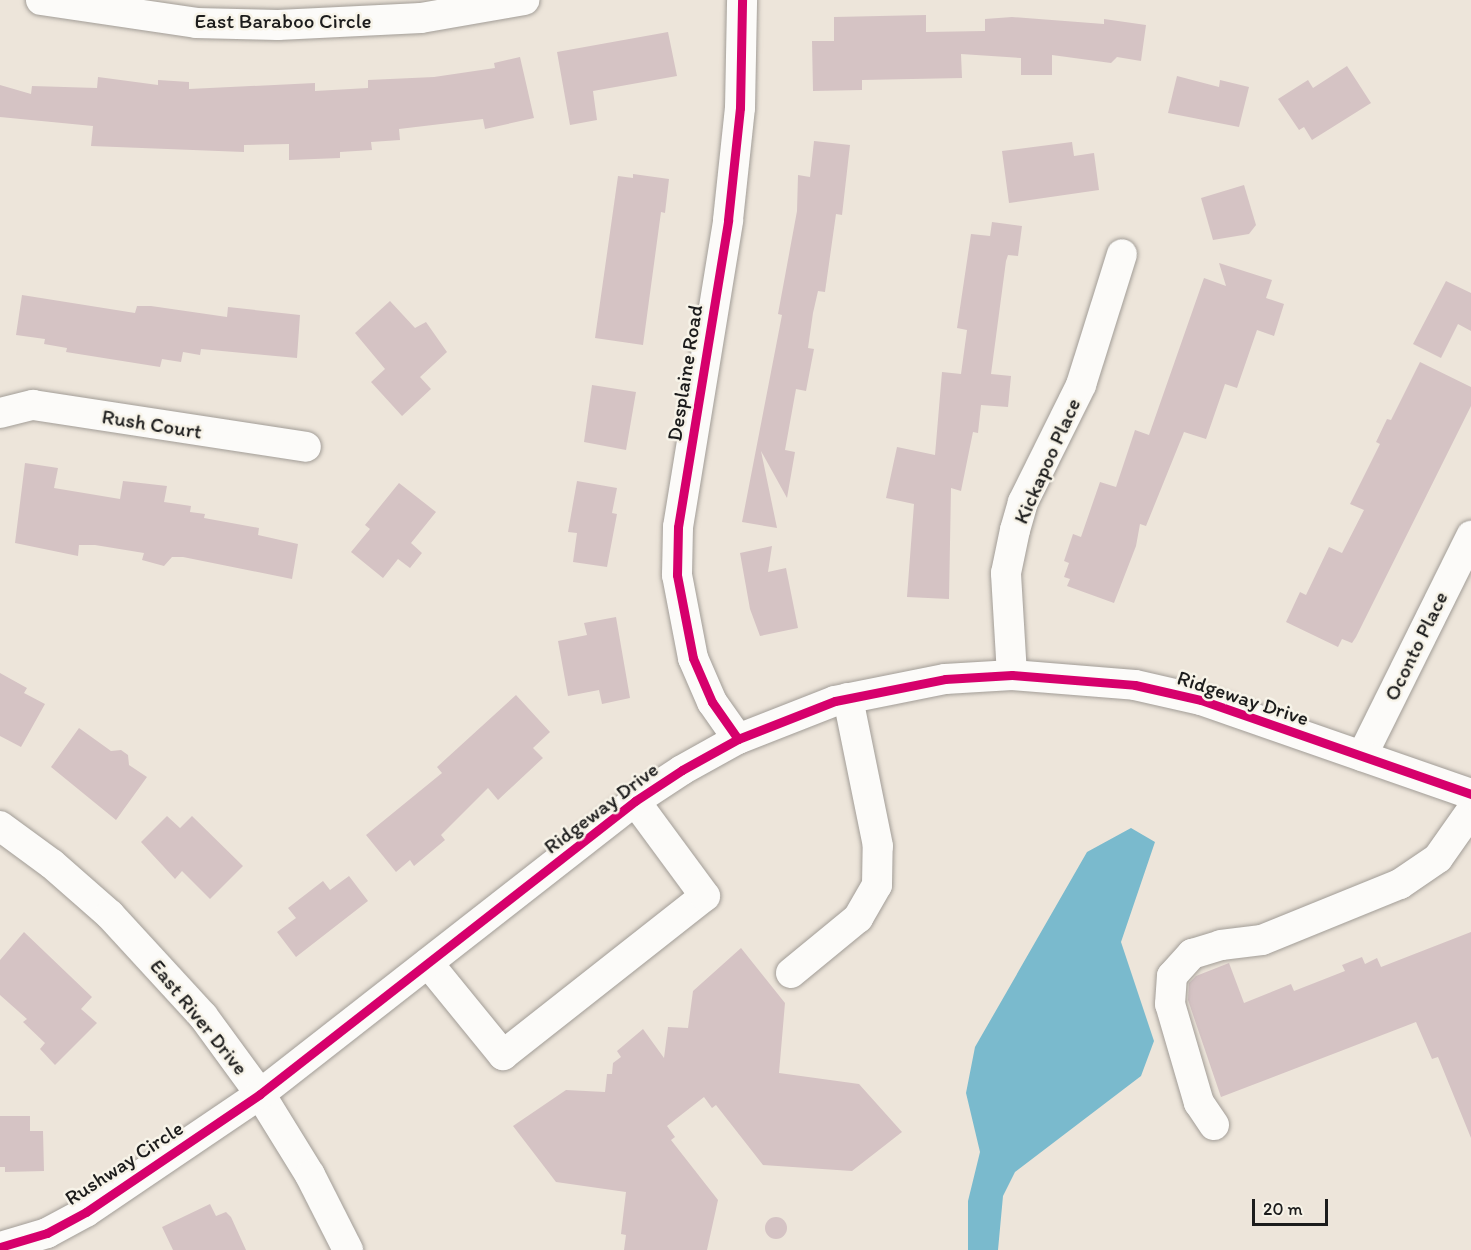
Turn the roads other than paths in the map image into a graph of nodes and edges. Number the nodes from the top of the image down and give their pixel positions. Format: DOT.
graph roads {
  1 [pos="41,0"];
  2 [pos="524,0"];
  3 [pos="742,0"];
  4 [pos="1122,254"];
  5 [pos="0,413"];
  6 [pos="306,447"];
  7 [pos="1471,536"];
  8 [pos="1012,675"];
  9 [pos="848,698"];
  10 [pos="738,739"];
  11 [pos="1362,756"];
  12 [pos="1471,794"];
  13 [pos="635,801"];
  14 [pos="1471,811"];
  15 [pos="0,826"];
  16 [pos="428,963"];
  17 [pos="791,973"];
  18 [pos="260,1094"];
  19 [pos="1215,1125"];
  20 [pos="0,1247"];
  21 [pos="348,1250"];
  1 -- 2 [label="street, East Baraboo Circle"];
  3 -- 10 [label="street, Desplaine Road"];
  4 -- 8 [label="street, Kickapoo Place"];
  5 -- 6 [label="street, Rush Court"];
  7 -- 11 [label="street, Oconto Place"];
  8 -- 9 [label="street, Ridgeway Drive"];
  8 -- 11 [label="street, Ridgeway Drive"];
  9 -- 10 [label="street, Ridgeway Drive"];
  9 -- 17 [label="street"];
  10 -- 13 [label="street, Ridgeway Drive"];
  11 -- 12 [label="street, Ridgeway Drive"];
  13 -- 16 [label="street, Ridgeway Drive"];
  13 -- 16 [label="street"];
  14 -- 19 [label="street"];
  15 -- 18 [label="street, East River Drive"];
  16 -- 18 [label="street, Ridgeway Drive"];
  18 -- 20 [label="street, Rushway Circle"];
  18 -- 21 [label="street, East River Drive"];
}
